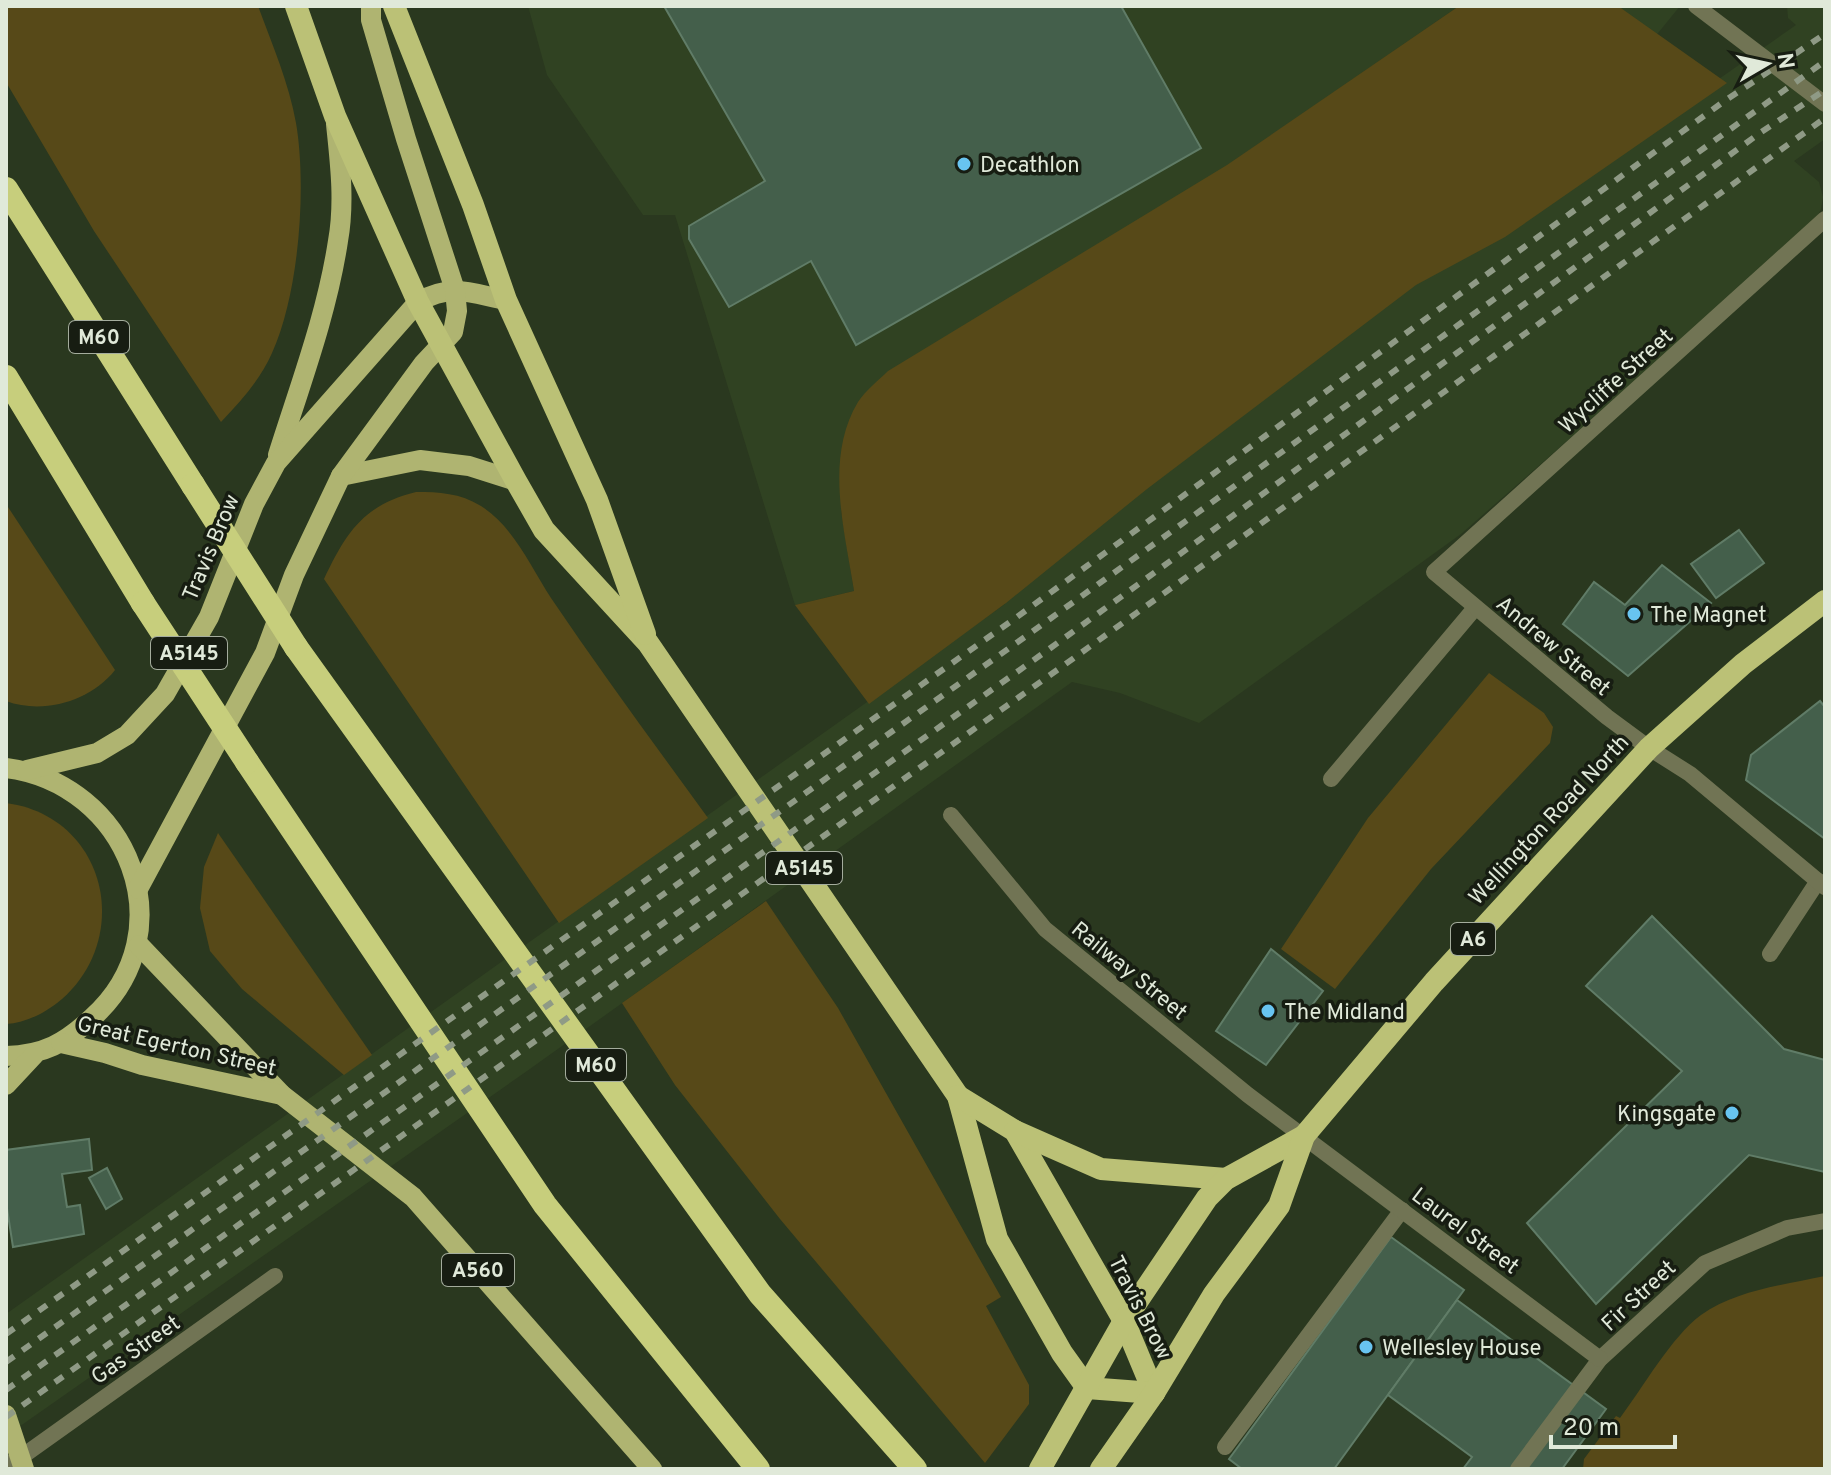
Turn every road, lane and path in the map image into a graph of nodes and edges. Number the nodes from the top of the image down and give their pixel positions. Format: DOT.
graph roads {
  1 [pos="296,6"];
  2 [pos="371,6"];
  3 [pos="394,6"];
  4 [pos="1696,6"];
  5 [pos="1825,104"];
  6 [pos="335,116"];
  7 [pos="6,189"];
  8 [pos="1825,219"];
  9 [pos="455,290"];
  10 [pos="506,300"];
  11 [pos="418,302"];
  12 [pos="441,346"];
  13 [pos="6,377"];
  14 [pos="276,463"];
  15 [pos="341,476"];
  16 [pos="516,481"];
  17 [pos="1434,572"];
  18 [pos="1825,601"];
  19 [pos="1475,608"];
  20 [pos="648,643"];
  21 [pos="1649,748"];
  22 [pos="6,768"];
  23 [pos="27,770"];
  24 [pos="1331,779"];
  25 [pos="951,815"];
  26 [pos="1822,884"];
  27 [pos="138,889"];
  28 [pos="139,945"];
  29 [pos="1770,954"];
  30 [pos="61,1043"];
  31 [pos="34,1055"];
  32 [pos="6,1056"];
  33 [pos="6,1085"];
  34 [pos="282,1095"];
  35 [pos="958,1096"];
  36 [pos="1015,1131"];
  37 [pos="1304,1136"];
  38 [pos="1226,1179"];
  39 [pos="1402,1210"];
  40 [pos="1825,1221"];
  41 [pos="275,1276"];
  42 [pos="1124,1321"];
  43 [pos="1600,1359"];
  44 [pos="1087,1388"];
  45 [pos="1154,1393"];
  46 [pos="6,1415"];
  47 [pos="1225,1447"];
  48 [pos="17,1464"];
  49 [pos="652,1469"];
  50 [pos="758,1469"];
  51 [pos="915,1469"];
  52 [pos="1040,1469"];
  53 [pos="1101,1469"];
  54 [pos="1518,1469"];
  1 -- 6 [label="highway, Travis Brow / A5145"];
  2 -- 9 [label="main road, A5145"];
  3 -- 10 [label="highway, Travis Brow / A5145"];
  4 -- 5 [label="street"];
  6 -- 11 [label="highway, Travis Brow / A5145"];
  6 -- 14 [label="main road, A5145"];
  7 -- 51 [label="highway, M60, bridge"];
  8 -- 17 [label="street, Wycliffe Street"];
  9 -- 10 [label="main road"];
  9 -- 11 [label="main road"];
  9 -- 12 [label="main road, A5145"];
  10 -- 20 [label="highway, Travis Brow / A5145"];
  11 -- 12 [label="highway, Travis Brow / A5145"];
  11 -- 14 [label="main road, Travis Brow / A5145"];
  12 -- 15 [label="main road, A5145"];
  12 -- 16 [label="highway, Travis Brow / A5145"];
  13 -- 50 [label="highway, bridge"];
  14 -- 23 [label="main road, Travis Brow / A5145"];
  15 -- 16 [label="main road"];
  15 -- 27 [label="main road, A5145"];
  16 -- 20 [label="highway, Travis Brow / A5145"];
  17 -- 19 [label="street, Andrew Street"];
  18 -- 21 [label="highway, Wellington Road North / A6"];
  19 -- 21 [label="street, Andrew Street"];
  19 -- 24 [label="street"];
  20 -- 35 [label="highway, Travis Brow / A5145"];
  21 -- 26 [label="street, Andrew Street"];
  21 -- 37 [label="highway, Wellington Road North / A6"];
  22 -- 23 [label="main road"];
  23 -- 27 [label="main road"];
  25 -- 37 [label="street, Railway Street"];
  26 -- 29 [label="street"];
  27 -- 28 [label="main road"];
  28 -- 30 [label="main road"];
  28 -- 34 [label="main road, Great Egerton Street / A560"];
  30 -- 31 [label="main road"];
  30 -- 34 [label="main road, Great Egerton Street / A560"];
  31 -- 32 [label="main road"];
  31 -- 33 [label="main road"];
  34 -- 49 [label="main road, Great Egerton Street / A560"];
  35 -- 36 [label="highway, Travis Brow / A5145"];
  35 -- 44 [label="highway, Travis Brow / A5145"];
  36 -- 38 [label="highway"];
  36 -- 42 [label="highway, Travis Brow / A5145"];
  37 -- 38 [label="highway, Wellington Road North / A6"];
  37 -- 39 [label="street, Laurel Street"];
  37 -- 45 [label="highway, Wellington Road North / A6"];
  38 -- 42 [label="highway, Wellington Road North / A6"];
  39 -- 43 [label="street, Laurel Street"];
  39 -- 47 [label="street"];
  40 -- 43 [label="street, Fir Street"];
  41 -- 48 [label="street, Gas Street"];
  42 -- 44 [label="highway, Wellington Road North / A6"];
  42 -- 45 [label="highway, Travis Brow / A5145"];
  43 -- 54 [label="street, Fir Street"];
  44 -- 45 [label="highway, Travis Brow"];
  44 -- 52 [label="highway, Wellington Road North / A6"];
  45 -- 53 [label="highway, Wellington Road North / A6"];
  46 -- 48 [label="main road"];
}
